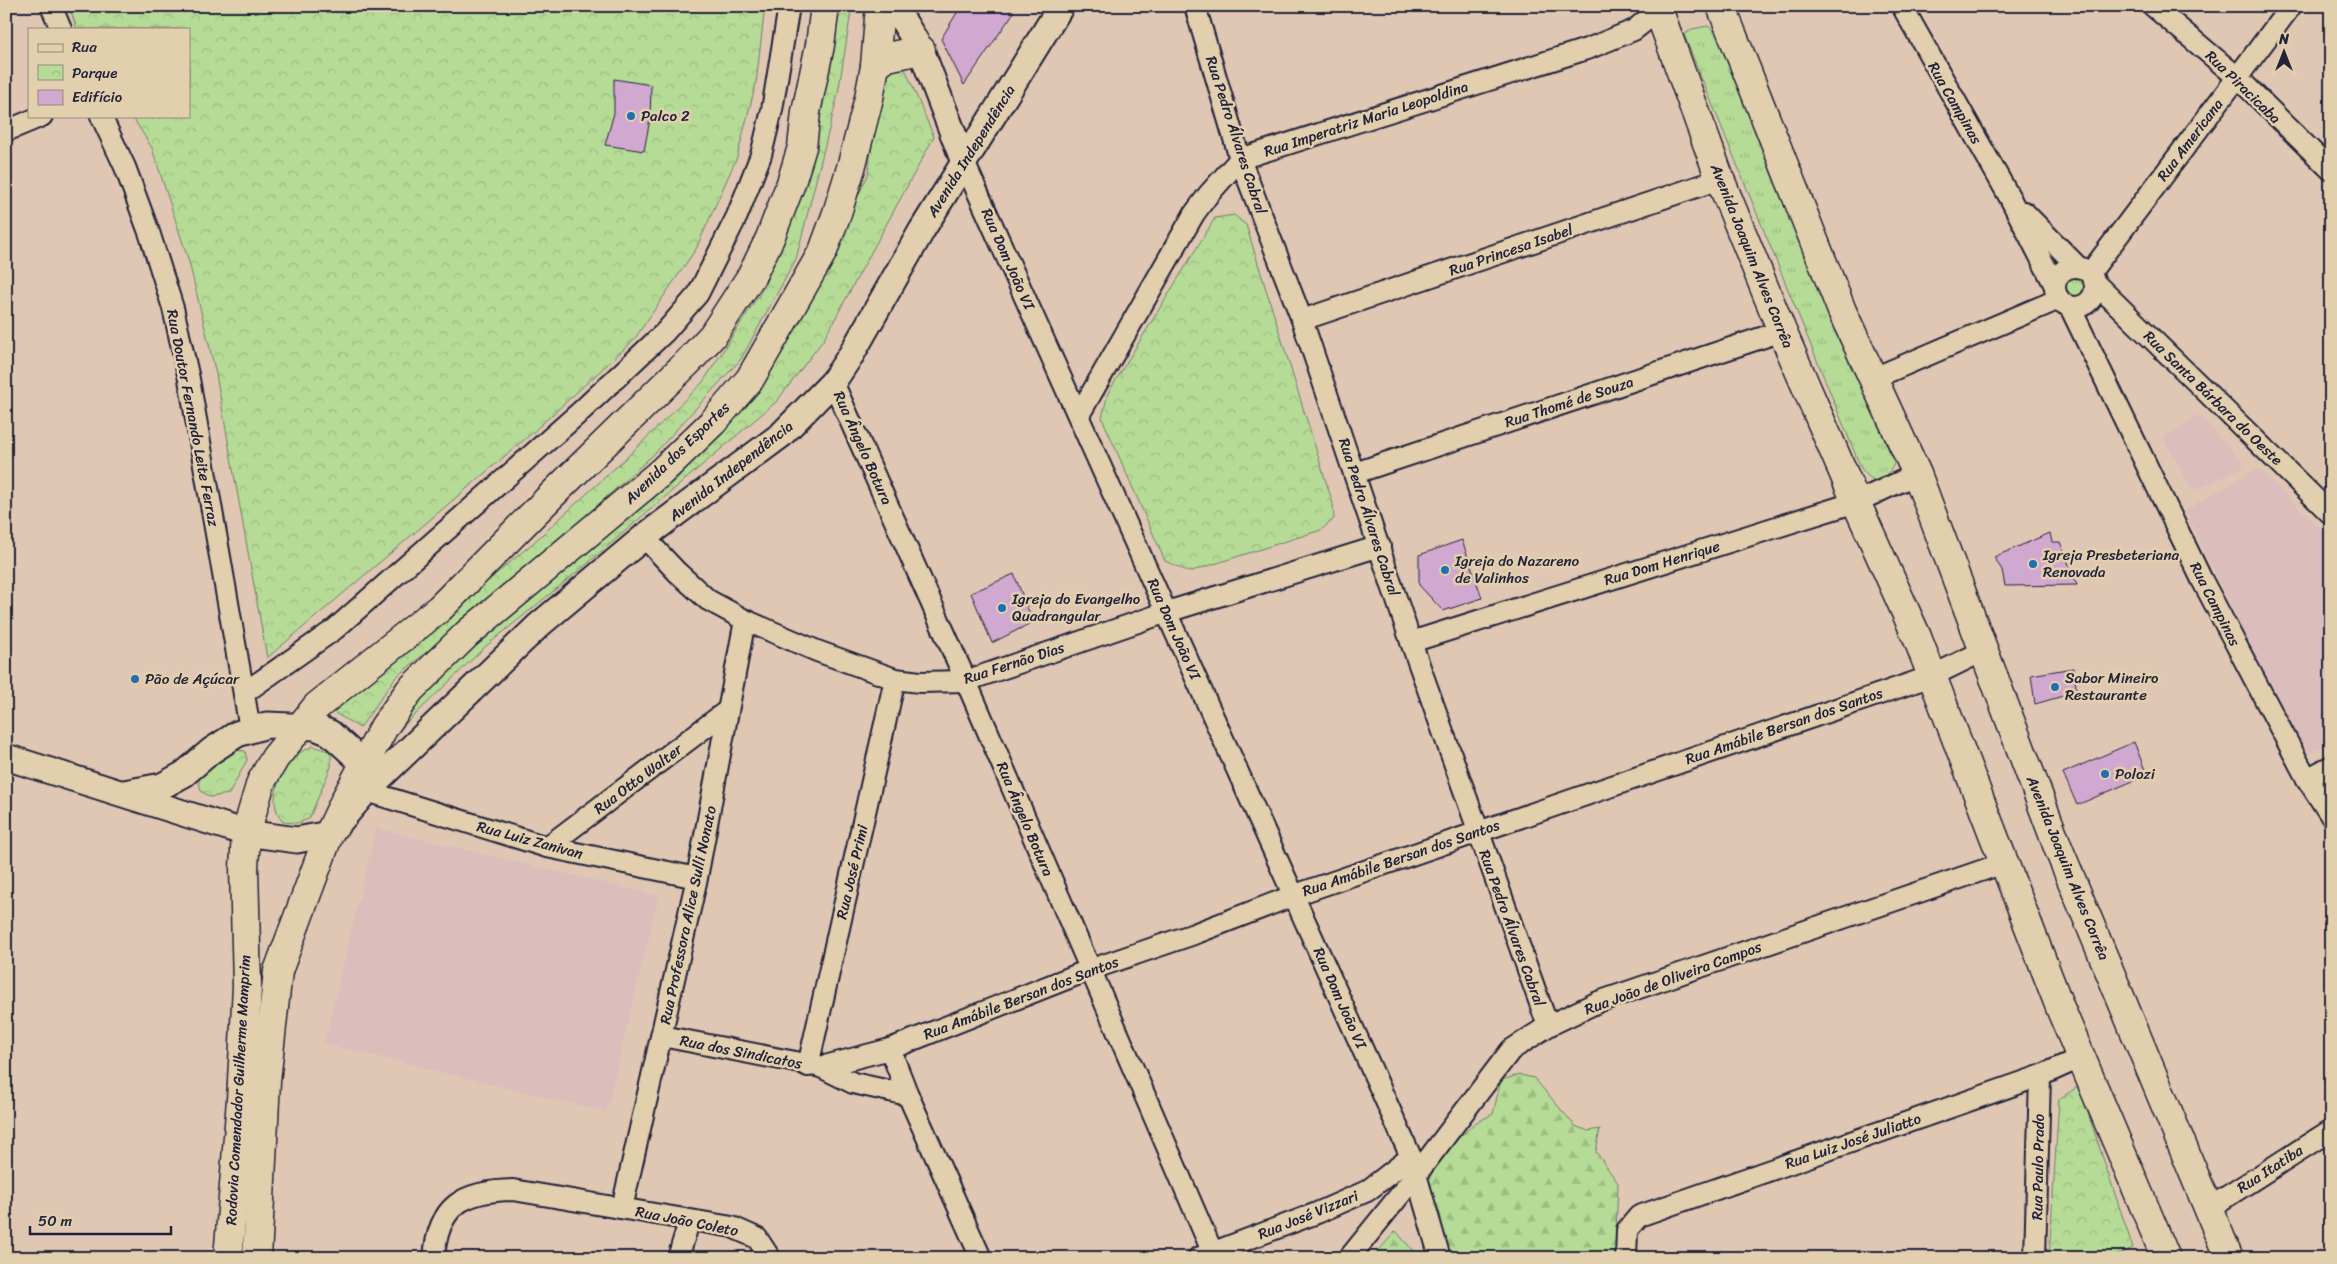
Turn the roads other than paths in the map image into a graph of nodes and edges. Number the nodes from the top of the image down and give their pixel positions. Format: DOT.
graph roads {
  1 [pos="51,6"];
  2 [pos="789,6"];
  3 [pos="825,6"];
  4 [pos="880,6"];
  5 [pos="894,6"];
  6 [pos="1061,6"];
  7 [pos="1195,6"];
  8 [pos="1721,6"];
  9 [pos="1902,6"];
  10 [pos="2153,6"];
  11 [pos="2291,6"];
  12 [pos="1660,8"];
  13 [pos="61,28"];
  14 [pos="922,50"];
  15 [pos="875,66"];
  16 [pos="2238,77"];
  17 [pos="37,118"];
  18 [pos="103,118"];
  19 [pos="6,131"];
  20 [pos="1240,159"];
  21 [pos="964,162"];
  22 [pos="2331,170"];
  23 [pos="1720,179"];
  24 [pos="2010,198"];
  25 [pos="2087,274"];
  26 [pos="2061,297"];
  27 [pos="1302,320"];
  28 [pos="1782,331"];
  29 [pos="1874,378"];
  30 [pos="833,382"];
  31 [pos="1079,414"];
  32 [pos="1355,473"];
  33 [pos="1917,474"];
  34 [pos="1856,502"];
  35 [pos="2331,514"];
  36 [pos="644,538"];
  37 [pos="1380,546"];
  38 [pos="1167,612"];
  39 [pos="745,620"];
  40 [pos="1411,642"];
  41 [pos="1983,651"];
  42 [pos="1932,676"];
  43 [pos="895,679"];
  44 [pos="966,681"];
  45 [pos="244,693"];
  46 [pos="728,710"];
  47 [pos="299,727"];
  48 [pos="250,729"];
  49 [pos="6,757"];
  50 [pos="364,764"];
  51 [pos="2331,766"];
  52 [pos="184,774"];
  53 [pos="2307,779"];
  54 [pos="366,791"];
  55 [pos="122,793"];
  56 [pos="188,816"];
  57 [pos="2331,816"];
  58 [pos="1478,831"];
  59 [pos="246,833"];
  60 [pos="329,834"];
  61 [pos="547,847"];
  62 [pos="2004,863"];
  63 [pos="697,878"];
  64 [pos="1295,895"];
  65 [pos="1089,970"];
  66 [pos="1548,1026"];
  67 [pos="662,1036"];
  68 [pos="890,1049"];
  69 [pos="2082,1057"];
  70 [pos="814,1066"];
  71 [pos="2040,1076"];
  72 [pos="908,1095"];
  73 [pos="2331,1130"];
  74 [pos="1414,1166"];
  75 [pos="622,1208"];
  76 [pos="2209,1208"];
  77 [pos="689,1222"];
  78 [pos="1209,1256"];
  79 [pos="2162,1256"];
  80 [pos="228,1258"];
  81 [pos="256,1258"];
  82 [pos="434,1258"];
  83 [pos="678,1258"];
  84 [pos="770,1258"];
  85 [pos="981,1258"];
  86 [pos="1349,1258"];
  87 [pos="1440,1258"];
  88 [pos="1626,1258"];
  89 [pos="2035,1258"];
  90 [pos="2229,1258"];
  1 -- 13 [label="street"];
  2 -- 45 [label="street"];
  3 -- 47 [label="main road"];
  4 -- 15 [label="main road, Avenida dos Esportes"];
  5 -- 14 [label="street, Rua Dom João VI"];
  6 -- 21 [label="street, Avenida Independência"];
  7 -- 20 [label="street, Rua Pedro Álvares Cabral"];
  8 -- 29 [label="main road, Avenida Joaquim Alves Corrêa"];
  9 -- 24 [label="street, Rua Campinas"];
  10 -- 16 [label="street, Rua Piracicaba"];
  11 -- 16 [label="street, Rua Americana"];
  12 -- 20 [label="street, Rua Imperatriz Maria Leopoldina"];
  12 -- 23 [label="main road, Avenida Joaquim Alves Corrêa"];
  14 -- 15 [label="main road"];
  14 -- 21 [label="street, Rua Dom João VI"];
  15 -- 50 [label="main road, Avenida dos Esportes"];
  16 -- 22 [label="street, Rua Piracicaba"];
  16 -- 25 [label="street, Rua Americana"];
  17 -- 19 [label="street"];
  18 -- 45 [label="street, Rua Doutor Fernando Leite Ferraz"];
  20 -- 27 [label="street, Rua Pedro Álvares Cabral"];
  20 -- 31 [label="street"];
  21 -- 30 [label="street, Avenida Independência"];
  21 -- 31 [label="street, Rua Dom João VI"];
  23 -- 27 [label="street, Rua Princesa Isabel"];
  23 -- 28 [label="main road, Avenida Joaquim Alves Corrêa"];
  24 -- 25 [label="street, Rua Campinas"];
  24 -- 26 [label="street, Rua Campinas"];
  25 -- 26 [label="street"];
  25 -- 26 [label="street"];
  25 -- 35 [label="street, Rua Santa Bárbara do Oeste"];
  26 -- 29 [label="street"];
  26 -- 53 [label="street, Rua Campinas"];
  27 -- 32 [label="street, Rua Pedro Álvares Cabral"];
  28 -- 32 [label="street, Rua Thomé de Souza"];
  28 -- 34 [label="main road, Avenida Joaquim Alves Corrêa"];
  29 -- 33 [label="main road, Avenida Joaquim Alves Corrêa"];
  30 -- 36 [label="street, Avenida Independência"];
  30 -- 44 [label="street, Rua Ângelo Botura"];
  31 -- 38 [label="street, Rua Dom João VI"];
  32 -- 37 [label="street, Rua Pedro Álvares Cabral"];
  33 -- 34 [label="street"];
  33 -- 41 [label="main road, Avenida Joaquim Alves Corrêa"];
  34 -- 40 [label="street, Rua Dom Henrique"];
  34 -- 42 [label="main road, Avenida Joaquim Alves Corrêa"];
  36 -- 39 [label="street, Rua Fernão Dias"];
  36 -- 54 [label="street, Avenida Independência"];
  37 -- 38 [label="street, Rua Fernão Dias"];
  37 -- 40 [label="street, Rua Pedro Álvares Cabral"];
  38 -- 44 [label="street, Rua Fernão Dias"];
  38 -- 64 [label="street, Rua Dom João VI"];
  39 -- 43 [label="street, Rua Fernão Dias"];
  39 -- 46 [label="street, Rua Professora Alice Sulli Nonato"];
  40 -- 58 [label="street, Rua Pedro Álvares Cabral"];
  41 -- 42 [label="street, Rua Amábile Bersan dos Santos"];
  41 -- 76 [label="main road, Avenida Joaquim Alves Corrêa"];
  42 -- 58 [label="street, Rua Amábile Bersan dos Santos"];
  42 -- 62 [label="main road, Avenida Joaquim Alves Corrêa"];
  43 -- 44 [label="street, Rua Fernão Dias"];
  43 -- 70 [label="street, Rua José Primi"];
  44 -- 65 [label="street, Rua Ângelo Botura"];
  45 -- 48 [label="street, Rua Doutor Fernando Leite Ferraz"];
  46 -- 61 [label="street, Rua Otto Walter"];
  46 -- 63 [label="street, Rua Professora Alice Sulli Nonato"];
  47 -- 48 [label="street"];
  47 -- 50 [label="street"];
  47 -- 59 [label="main road, Rodovia Comendador Guilherme Mamprim"];
  48 -- 52 [label="street"];
  49 -- 55 [label="street"];
  50 -- 54 [label="street"];
  50 -- 60 [label="main road, Rodovia Comendador Guilherme Mamprim"];
  51 -- 53 [label="street"];
  52 -- 55 [label="street"];
  52 -- 56 [label="street"];
  53 -- 57 [label="street, Rua Campinas"];
  54 -- 60 [label="street"];
  54 -- 61 [label="street, Rua Luiz Zanivan"];
  55 -- 56 [label="street"];
  56 -- 59 [label="street"];
  58 -- 64 [label="street, Rua Amábile Bersan dos Santos"];
  58 -- 66 [label="street, Rua Pedro Álvares Cabral"];
  59 -- 60 [label="street"];
  59 -- 80 [label="main road, Rodovia Comendador Guilherme Mamprim"];
  60 -- 81 [label="main road, Rodovia Comendador Guilherme Mamprim"];
  61 -- 63 [label="street, Rua Luiz Zanivan"];
  62 -- 66 [label="street, Rua João de Oliveira Campos"];
  62 -- 69 [label="main road, Avenida Joaquim Alves Corrêa"];
  63 -- 67 [label="street, Rua Professora Alice Sulli Nonato"];
  64 -- 65 [label="street, Rua Amábile Bersan dos Santos"];
  64 -- 74 [label="street, Rua Dom João VI"];
  65 -- 68 [label="street, Rua Amábile Bersan dos Santos"];
  65 -- 78 [label="street, Rua Ângelo Botura"];
  66 -- 74 [label="street, Rua João de Oliveira Campos"];
  67 -- 70 [label="street, Rua dos Sindicatos"];
  67 -- 75 [label="street, Rua Professora Alice Sulli Nonato"];
  68 -- 70 [label="street, Rua Amábile Bersan dos Santos"];
  68 -- 72 [label="street"];
  69 -- 71 [label="street, Rua Luiz José Juliatto"];
  69 -- 79 [label="main road, Avenida Joaquim Alves Corrêa"];
  70 -- 72 [label="street"];
  71 -- 88 [label="street, Rua Luiz José Juliatto"];
  71 -- 89 [label="street, Rua Paulo Prado"];
  72 -- 85 [label="street"];
  73 -- 76 [label="street, Rua Itatiba"];
  74 -- 78 [label="street, Rua José Vizzari"];
  74 -- 86 [label="street, Rua João de Oliveira Campos"];
  74 -- 87 [label="street, Rua Dom João VI"];
  75 -- 77 [label="street, Rua João Coleto"];
  75 -- 82 [label="street, Rua João Coleto"];
  76 -- 90 [label="main road, Avenida Joaquim Alves Corrêa"];
  77 -- 83 [label="street"];
  77 -- 84 [label="street, Rua João Coleto"];
}
